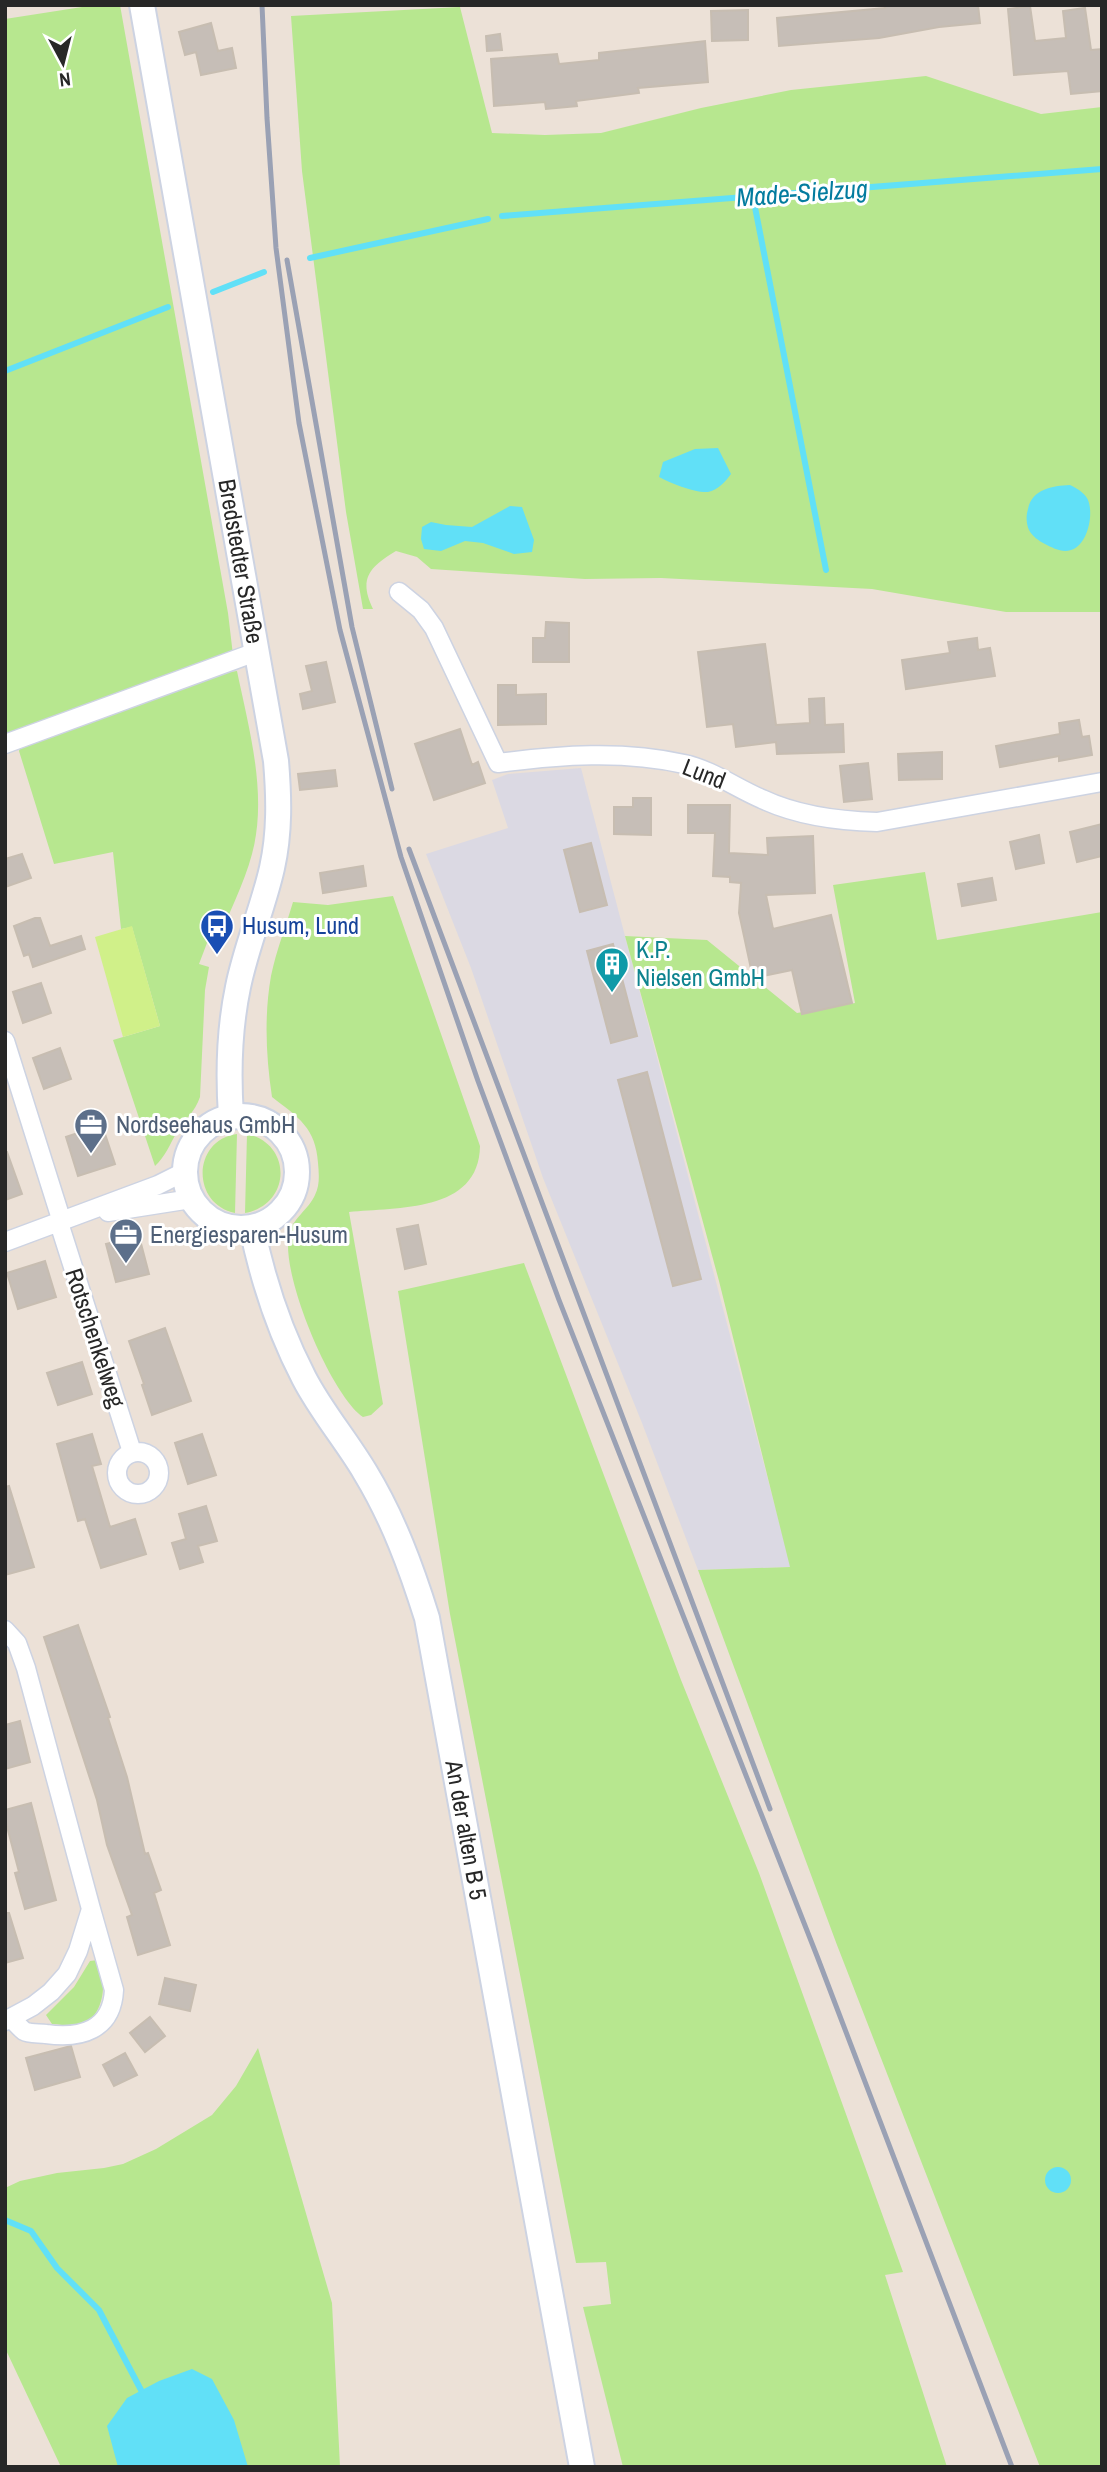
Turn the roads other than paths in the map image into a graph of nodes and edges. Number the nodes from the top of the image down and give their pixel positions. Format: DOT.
graph roads {
  1 [pos="142,5"];
  2 [pos="399,592"];
  3 [pos="256,652"];
  4 [pos="5,744"];
  5 [pos="1102,782"];
  6 [pos="5,1041"];
  7 [pos="231,1116"];
  8 [pos="184,1172"];
  9 [pos="191,1199"];
  10 [pos="66,1220"];
  11 [pos="252,1228"];
  12 [pos="5,1242"];
  13 [pos="132,1452"];
  14 [pos="5,1630"];
  15 [pos="91,1909"];
  16 [pos="9,2020"];
  17 [pos="582,2467"];
  1 -- 3 [label="main road, Bredstedter Straße"];
  2 -- 5 [label="street, Lund"];
  3 -- 4 [label="street"];
  3 -- 7 [label="main road, Bredstedter Straße"];
  6 -- 10 [label="street, Rotschenkelweg"];
  7 -- 8 [label="main road"];
  7 -- 11 [label="main road"];
  8 -- 9 [label="main road"];
  8 -- 10 [label="street"];
  9 -- 10 [label="street"];
  9 -- 11 [label="main road"];
  10 -- 12 [label="street"];
  10 -- 13 [label="street, Rotschenkelweg"];
  11 -- 17 [label="main road, An der alten B 5"];
  14 -- 15 [label="street"];
  15 -- 16 [label="street"];
  15 -- 16 [label="street"];
}
